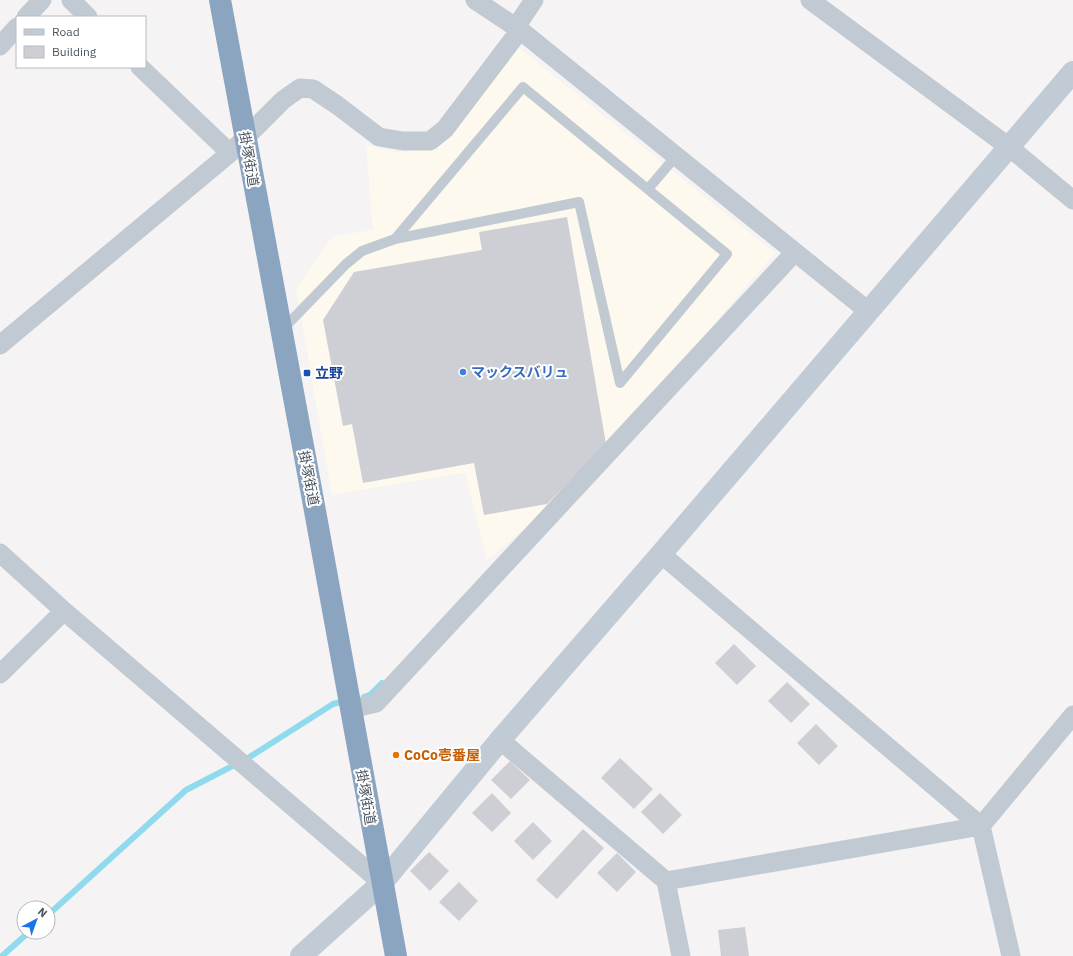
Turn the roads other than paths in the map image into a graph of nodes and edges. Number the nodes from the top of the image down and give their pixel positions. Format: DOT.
graph roads {
  1 [pos="42,0"];
  2 [pos="71,0"];
  3 [pos="220,0"];
  4 [pos="475,0"];
  5 [pos="534,0"];
  6 [pos="810,0"];
  7 [pos="27,16"];
  8 [pos="87,16"];
  9 [pos="16,28"];
  10 [pos="518,29"];
  11 [pos="0,46"];
  12 [pos="141,68"];
  13 [pos="1073,72"];
  14 [pos="245,138"];
  15 [pos="1009,147"];
  16 [pos="230,153"];
  17 [pos="676,156"];
  18 [pos="648,189"];
  19 [pos="1073,200"];
  20 [pos="394,239"];
  21 [pos="795,252"];
  22 [pos="868,311"];
  23 [pos="281,331"];
  24 [pos="0,345"];
  25 [pos="0,553"];
  26 [pos="661,554"];
  27 [pos="64,611"];
  28 [pos="0,674"];
  29 [pos="350,704"];
  30 [pos="1073,714"];
  31 [pos="500,740"];
  32 [pos="981,826"];
  33 [pos="666,881"];
  34 [pos="382,883"];
  35 [pos="301,956"];
  36 [pos="396,956"];
  37 [pos="681,956"];
  38 [pos="1010,956"];
  1 -- 7 [label="street"];
  2 -- 8 [label="street"];
  3 -- 14 [label="highway, 掛塚街道"];
  4 -- 10 [label="street"];
  5 -- 10 [label="street"];
  6 -- 15 [label="street"];
  9 -- 11 [label="street"];
  10 -- 14 [label="street"];
  10 -- 17 [label="street"];
  12 -- 16 [label="street"];
  13 -- 15 [label="street"];
  14 -- 16 [label="street"];
  14 -- 23 [label="highway, 掛塚街道"];
  15 -- 19 [label="street"];
  15 -- 22 [label="street"];
  16 -- 24 [label="street"];
  17 -- 18 [label="lane"];
  17 -- 21 [label="street"];
  18 -- 20 [label="lane"];
  18 -- 20 [label="lane"];
  20 -- 23 [label="lane"];
  21 -- 22 [label="street"];
  21 -- 29 [label="street"];
  22 -- 26 [label="street"];
  23 -- 29 [label="highway, 掛塚街道"];
  25 -- 27 [label="street"];
  26 -- 31 [label="street"];
  26 -- 32 [label="street"];
  27 -- 28 [label="street"];
  27 -- 34 [label="street"];
  29 -- 34 [label="highway, 掛塚街道"];
  30 -- 32 [label="street"];
  31 -- 33 [label="street"];
  31 -- 34 [label="street"];
  32 -- 33 [label="street"];
  32 -- 38 [label="street"];
  33 -- 37 [label="street"];
  34 -- 35 [label="street"];
  34 -- 36 [label="highway, 掛塚街道"];
}
